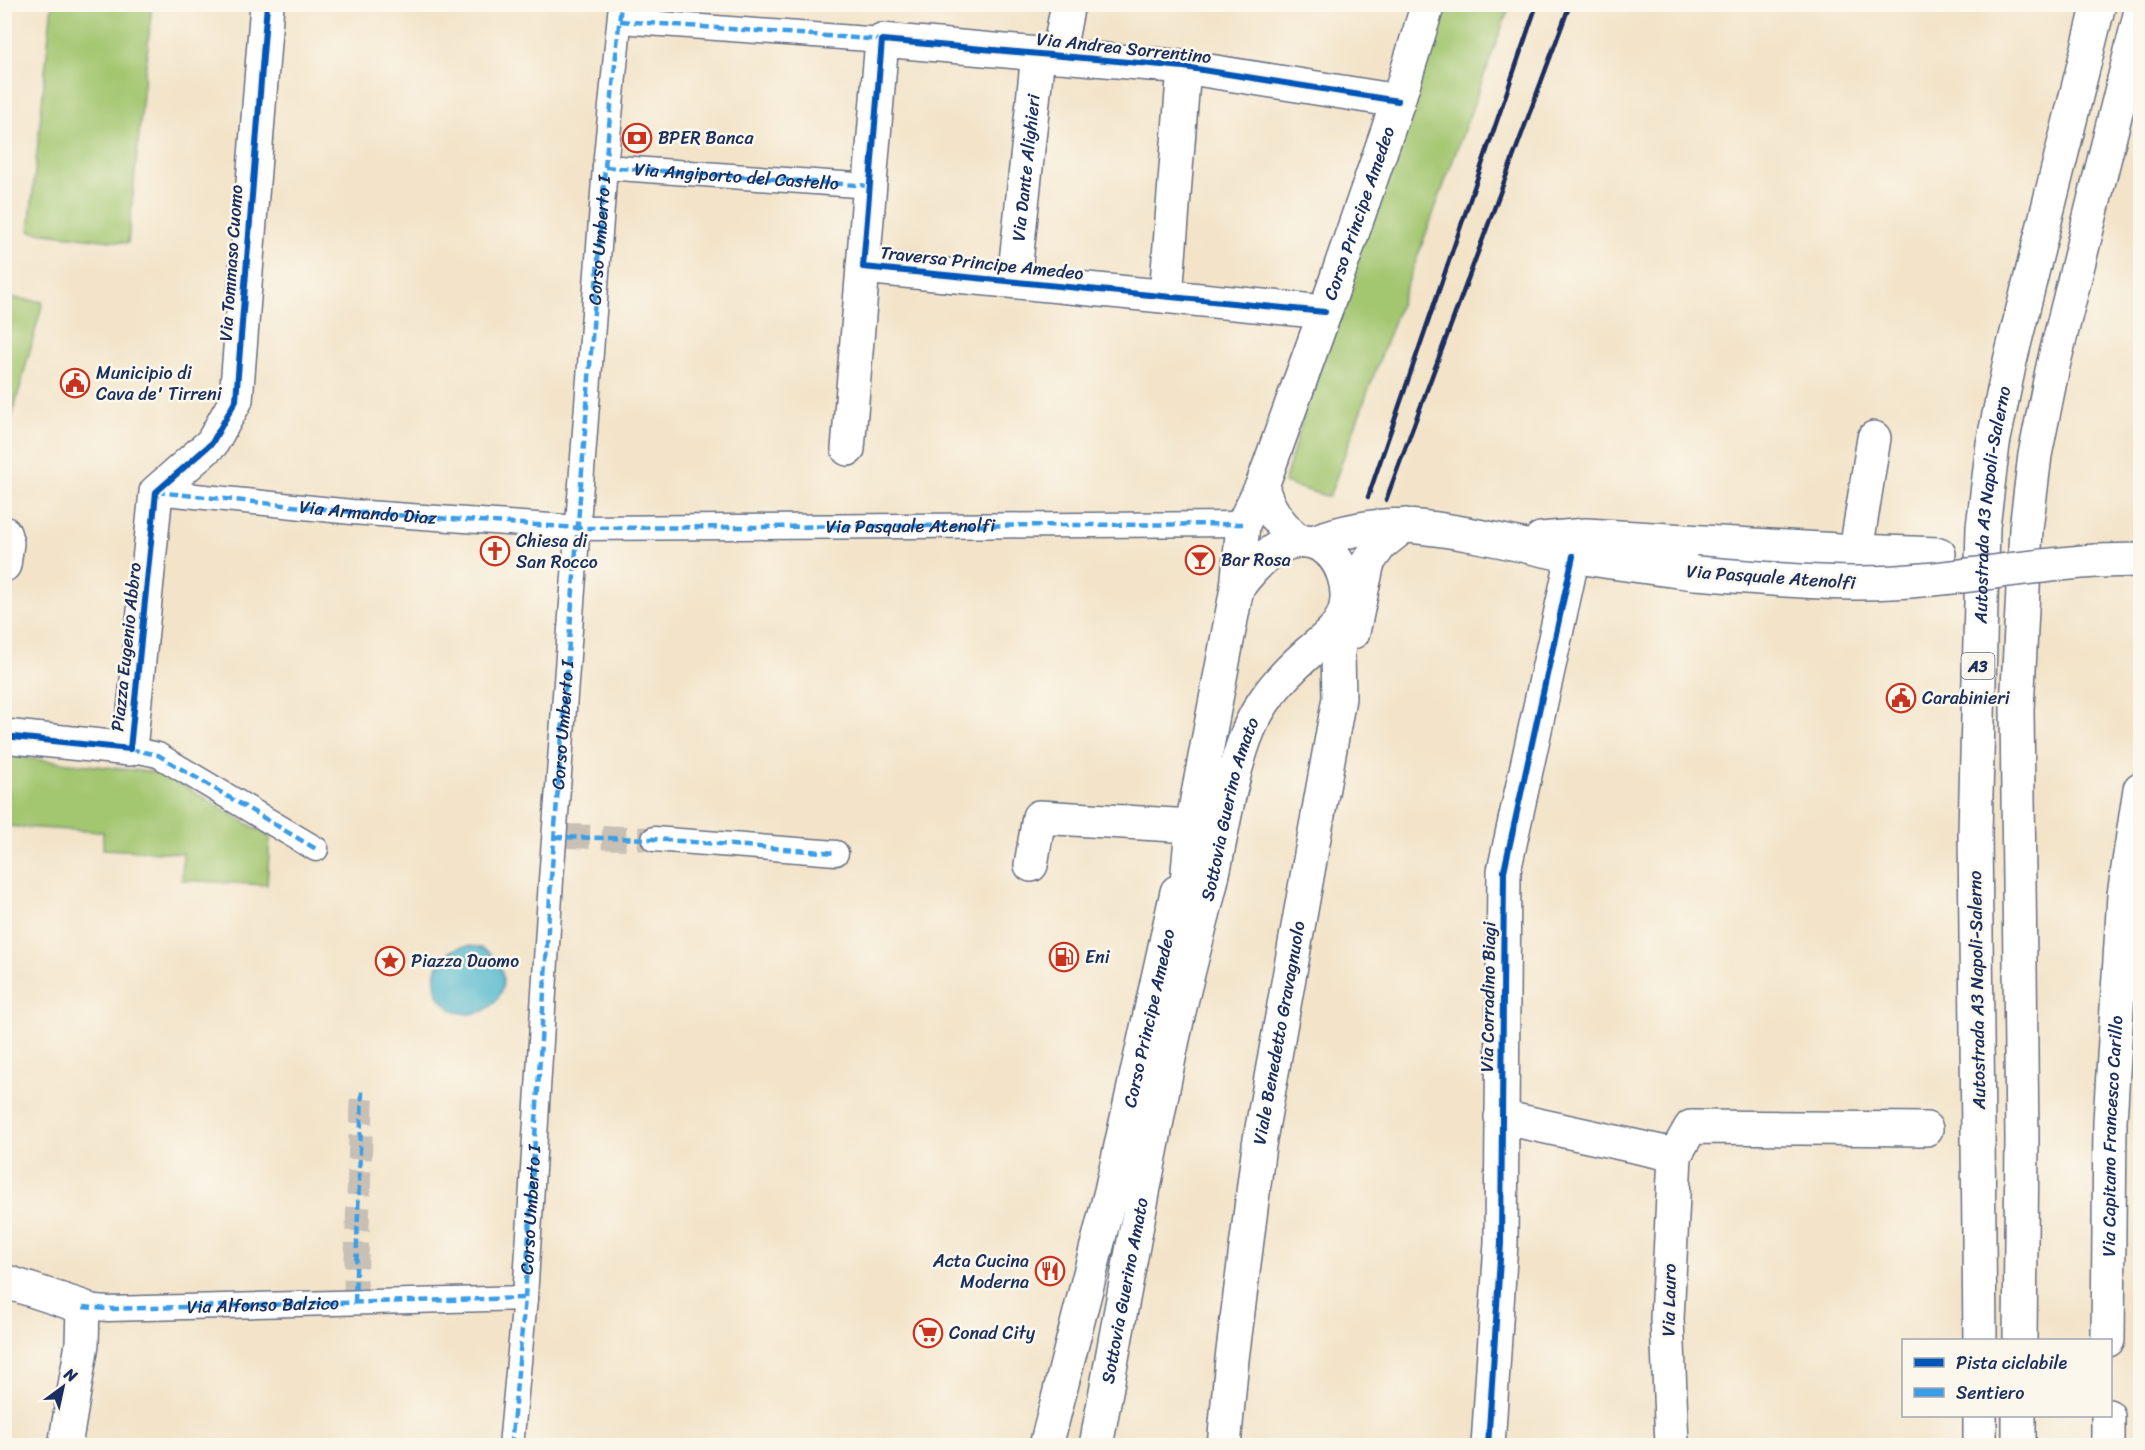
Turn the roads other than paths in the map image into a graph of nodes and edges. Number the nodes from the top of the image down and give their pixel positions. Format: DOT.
graph roads {
  1 [pos="267,4"];
  2 [pos="1068,4"];
  3 [pos="1428,4"];
  4 [pos="2099,4"];
  5 [pos="620,13"];
  6 [pos="2140,15"];
  7 [pos="882,40"];
  8 [pos="1048,55"];
  9 [pos="1184,67"];
  10 [pos="1398,101"];
  11 [pos="605,167"];
  12 [pos="870,186"];
  13 [pos="863,267"];
  14 [pos="1014,281"];
  15 [pos="1166,296"];
  16 [pos="1325,312"];
  17 [pos="1874,438"];
  18 [pos="848,449"];
  19 [pos="1262,486"];
  20 [pos="156,492"];
  21 [pos="1243,524"];
  22 [pos="1405,525"];
  23 [pos="579,528"];
  24 [pos="4,534"];
  25 [pos="1510,541"];
  26 [pos="1305,542"];
  27 [pos="1856,551"];
  28 [pos="1940,554"];
  29 [pos="1573,556"];
  30 [pos="2140,560"];
  31 [pos="4,565"];
  32 [pos="1237,588"];
  33 [pos="1341,621"];
  34 [pos="1339,698"];
  35 [pos="4,736"];
  36 [pos="130,749"];
  37 [pos="2140,789"];
  38 [pos="1192,826"];
  39 [pos="654,839"];
  40 [pos="316,849"];
  41 [pos="836,853"];
  42 [pos="1031,865"];
  43 [pos="1175,1029"];
  44 [pos="1501,1118"];
  45 [pos="1926,1129"];
  46 [pos="1675,1155"];
  47 [pos="4,1281"];
  48 [pos="525,1298"];
  49 [pos="83,1307"];
  50 [pos="1980,1339"];
  51 [pos="2020,1339"];
  52 [pos="2108,1339"];
  53 [pos="1980,1417"];
  54 [pos="2019,1417"];
  55 [pos="2108,1417"];
  56 [pos="65,1446"];
  57 [pos="511,1446"];
  58 [pos="1046,1446"];
  59 [pos="1096,1446"];
  60 [pos="1224,1446"];
  61 [pos="1488,1446"];
  62 [pos="1672,1446"];
  63 [pos="1980,1446"];
  64 [pos="2019,1446"];
  65 [pos="2108,1446"];
  1 -- 20 [label="main road, Via Tommaso Cuomo"];
  2 -- 8 [label="main road, Via Dante Alighieri"];
  3 -- 10 [label="main road, Corso Principe Amedeo"];
  4 -- 50 [label="main road, Autostrada A3 Napoli-Salerno / A3"];
  5 -- 7 [label="street, Via Andrea Sorrentino"];
  5 -- 11 [label="street, Corso Umberto I"];
  6 -- 51 [label="main road, Autostrada A3 Napoli-Salerno / A3"];
  7 -- 8 [label="main road, Via Andrea Sorrentino"];
  7 -- 12 [label="main road, Traversa Principe Amedeo"];
  8 -- 9 [label="main road, Via Andrea Sorrentino"];
  8 -- 14 [label="main road, Via Dante Alighieri"];
  9 -- 10 [label="main road, Via Andrea Sorrentino"];
  9 -- 15 [label="main road"];
  10 -- 16 [label="main road, Corso Principe Amedeo"];
  11 -- 12 [label="street, Via Angiporto del Castello"];
  11 -- 23 [label="street, Corso Umberto I"];
  12 -- 13 [label="main road, Traversa Principe Amedeo"];
  13 -- 14 [label="main road, Traversa Principe Amedeo"];
  13 -- 18 [label="main road"];
  14 -- 15 [label="main road, Traversa Principe Amedeo"];
  15 -- 16 [label="main road, Traversa Principe Amedeo"];
  16 -- 19 [label="main road, Corso Principe Amedeo"];
  17 -- 27 [label="main road"];
  19 -- 21 [label="main road, Corso Principe Amedeo"];
  19 -- 26 [label="main road"];
  20 -- 23 [label="street, Via Armando Diaz"];
  20 -- 36 [label="main road, Piazza Eugenio Abbro"];
  21 -- 23 [label="street, Via Pasquale Atenolfi"];
  21 -- 32 [label="main road, Corso Principe Amedeo"];
  22 -- 25 [label="main road, Via Pasquale Atenolfi"];
  22 -- 26 [label="main road, Via Pasquale Atenolfi"];
  22 -- 34 [label="main road"];
  23 -- 48 [label="street, Corso Umberto I"];
  24 -- 31 [label="main road"];
  25 -- 27 [label="main road"];
  25 -- 29 [label="main road, Via Pasquale Atenolfi"];
  26 -- 32 [label="main road"];
  26 -- 33 [label="main road"];
  27 -- 28 [label="main road"];
  29 -- 30 [label="main road, Via Pasquale Atenolfi, bridge"];
  29 -- 44 [label="main road, Via Corradino Biagi"];
  32 -- 38 [label="main road, Corso Principe Amedeo"];
  33 -- 34 [label="main road, Viale Benedetto Gravagnuolo"];
  33 -- 43 [label="main road, Sottovia Guerino Amato"];
  34 -- 60 [label="main road, Viale Benedetto Gravagnuolo"];
  35 -- 36 [label="main road, Piazza Eugenio Abbro"];
  36 -- 40 [label="street"];
  37 -- 52 [label="main road, Via Capitano Francesco Carillo"];
  38 -- 42 [label="main road"];
  38 -- 43 [label="main road, Sottovia Guerino Amato"];
  38 -- 58 [label="main road, Corso Principe Amedeo"];
  39 -- 41 [label="street"];
  43 -- 59 [label="main road, Sottovia Guerino Amato"];
  44 -- 46 [label="main road"];
  44 -- 61 [label="main road, Via Corradino Biagi"];
  45 -- 46 [label="main road, Via Lauro"];
  46 -- 62 [label="main road, Via Lauro"];
  47 -- 49 [label="main road, Via Alfonso Balzico"];
  48 -- 49 [label="street, Via Alfonso Balzico"];
  48 -- 57 [label="street, Corso Umberto I"];
  49 -- 56 [label="main road"];
  53 -- 63 [label="main road"];
  54 -- 64 [label="main road"];
  55 -- 65 [label="main road"];
}
